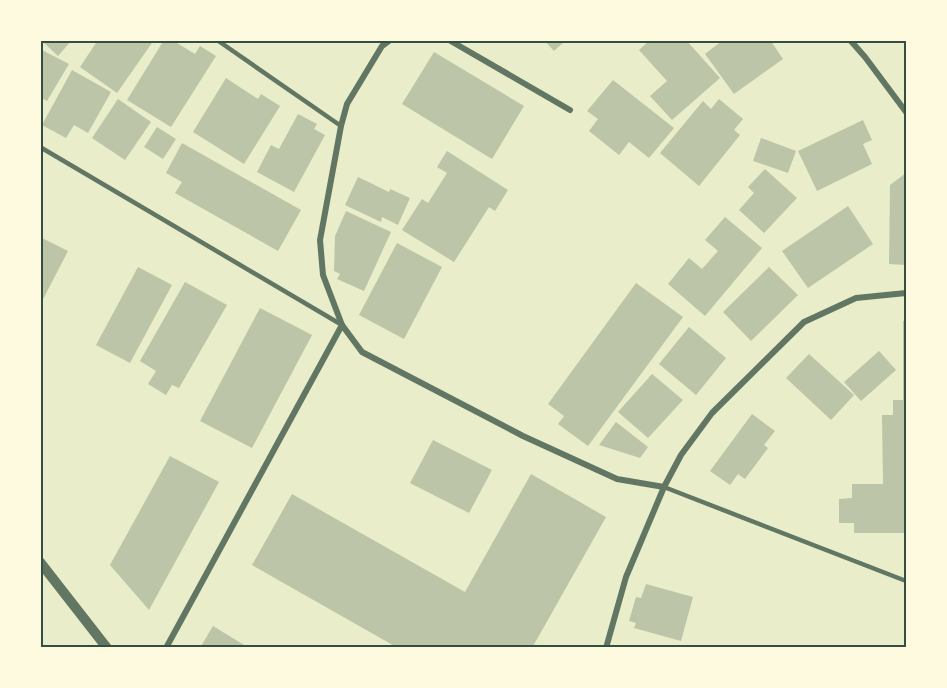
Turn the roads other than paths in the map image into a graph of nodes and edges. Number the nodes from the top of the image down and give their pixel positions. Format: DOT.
graph roads {
  1 [pos="217,40"];
  2 [pos="390,40"];
  3 [pos="449,40"];
  4 [pos="850,40"];
  5 [pos="570,111"];
  6 [pos="906,112"];
  7 [pos="341,126"];
  8 [pos="40,147"];
  9 [pos="906,293"];
  10 [pos="342,326"];
  11 [pos="664,487"];
  12 [pos="40,562"];
  13 [pos="906,581"];
  14 [pos="107,648"];
  15 [pos="166,648"];
  16 [pos="606,648"];
  1 -- 7 [label="lane"];
  2 -- 7 [label="street"];
  3 -- 5 [label="street"];
  4 -- 6 [label="street"];
  7 -- 10 [label="street"];
  8 -- 10 [label="lane"];
  9 -- 11 [label="street"];
  10 -- 11 [label="street"];
  10 -- 15 [label="street"];
  11 -- 13 [label="lane"];
  11 -- 16 [label="street"];
  12 -- 14 [label="street"];
}
